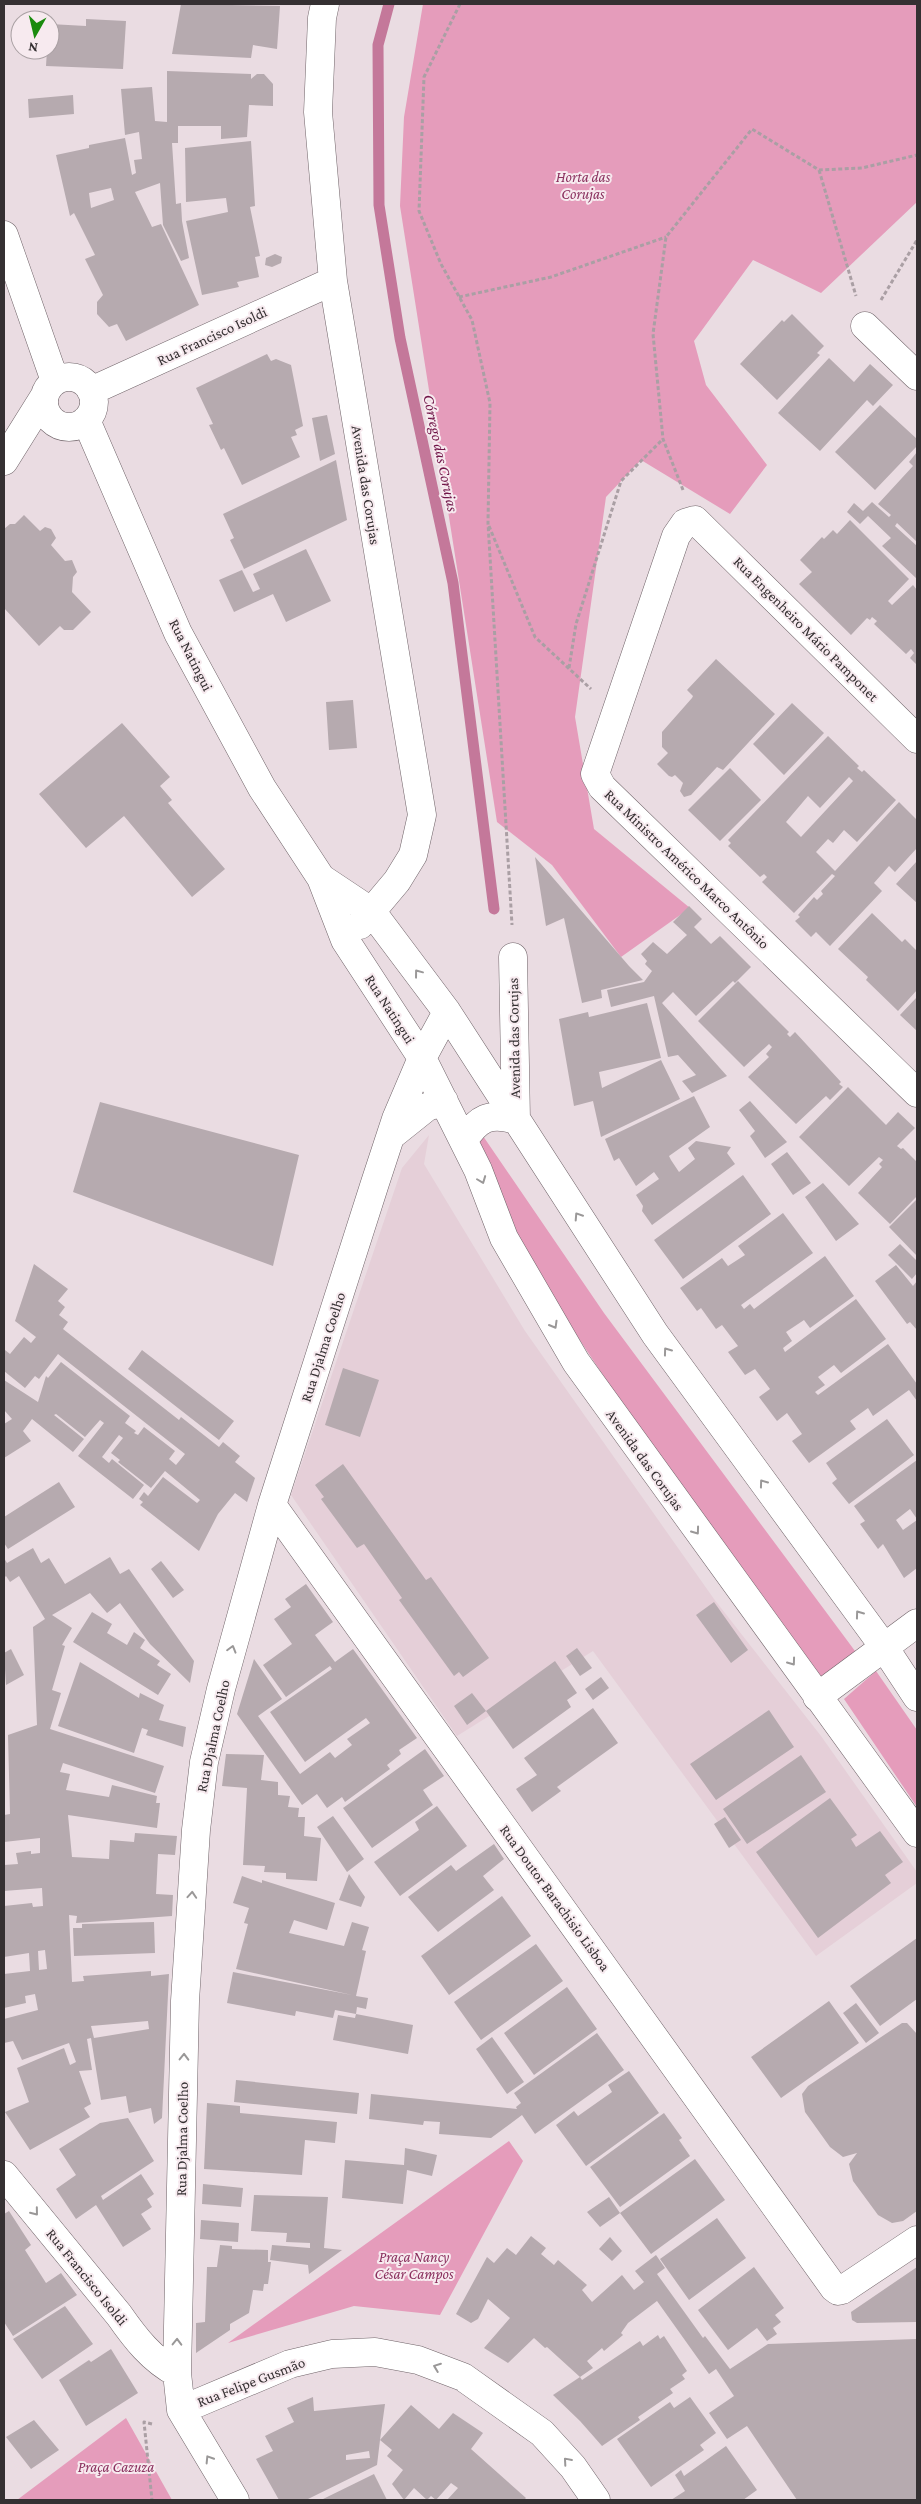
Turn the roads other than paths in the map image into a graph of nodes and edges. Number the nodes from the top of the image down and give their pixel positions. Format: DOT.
graph roads {
  1 [pos="325,4"];
  2 [pos="4,235"];
  3 [pos="333,281"];
  4 [pos="865,326"];
  5 [pos="917,376"];
  6 [pos="50,389"];
  7 [pos="91,391"];
  8 [pos="74,423"];
  9 [pos="4,462"];
  10 [pos="696,520"];
  11 [pos="917,739"];
  12 [pos="321,878"];
  13 [pos="372,912"];
  14 [pos="345,940"];
  15 [pos="513,957"];
  16 [pos="447,1012"];
  17 [pos="422,1058"];
  18 [pos="917,1092"];
  19 [pos="444,1101"];
  20 [pos="516,1120"];
  21 [pos="390,1136"];
  22 [pos="464,1140"];
  23 [pos="272,1505"];
  24 [pos="917,1623"];
  25 [pos="884,1648"];
  26 [pos="817,1696"];
  27 [pos="917,1697"];
  28 [pos="917,1834"];
  29 [pos="4,2175"];
  30 [pos="917,2240"];
  31 [pos="179,2391"];
  32 [pos="235,2500"];
  33 [pos="596,2500"];
  1 -- 3 [label="street, Avenida das Corujas"];
  2 -- 6 [label="street"];
  3 -- 7 [label="street, Rua Francisco Isoldi"];
  3 -- 13 [label="street, Avenida das Corujas"];
  4 -- 5 [label="street"];
  6 -- 7 [label="street"];
  6 -- 8 [label="street"];
  6 -- 9 [label="street"];
  7 -- 8 [label="street"];
  8 -- 9 [label="street"];
  8 -- 12 [label="street, Rua Natingui"];
  10 -- 11 [label="street, Rua Engenheiro Mário Pamponet"];
  10 -- 18 [label="street, Rua Ministro Américo Marco Antônio"];
  12 -- 13 [label="street, Rua Natingui"];
  12 -- 14 [label="street, Rua Natingui"];
  13 -- 14 [label="street, Avenida das Corujas"];
  16 -- 13 [label="street, Rua Natingui, one-way"];
  14 -- 17 [label="street, Rua Natingui"];
  15 -- 20 [label="street, Avenida das Corujas"];
  16 -- 17 [label="street, Rua Djalma Coelho"];
  16 -- 20 [label="street, Avenida das Corujas"];
  17 -- 19 [label="street, Avenida das Corujas"];
  17 -- 21 [label="street, Rua Djalma Coelho"];
  19 -- 21 [label="street"];
  19 -- 22 [label="street, Avenida das Corujas"];
  20 -- 22 [label="street"];
  25 -- 20 [label="street, Avenida das Corujas, one-way"];
  21 -- 23 [label="street, Rua Djalma Coelho"];
  22 -- 26 [label="street, Avenida das Corujas, one-way"];
  23 -- 30 [label="street, Rua Doutor Barachisio Lisboa"];
  31 -- 23 [label="street, Rua Djalma Coelho, one-way"];
  24 -- 25 [label="street"];
  25 -- 26 [label="street"];
  25 -- 27 [label="street, Avenida das Corujas"];
  26 -- 28 [label="street, Avenida das Corujas"];
  29 -- 31 [label="street, Rua Francisco Isoldi, one-way"];
  32 -- 31 [label="street, one-way"];
  33 -- 31 [label="street, Rua Felipe Gusmão, one-way"];
}
